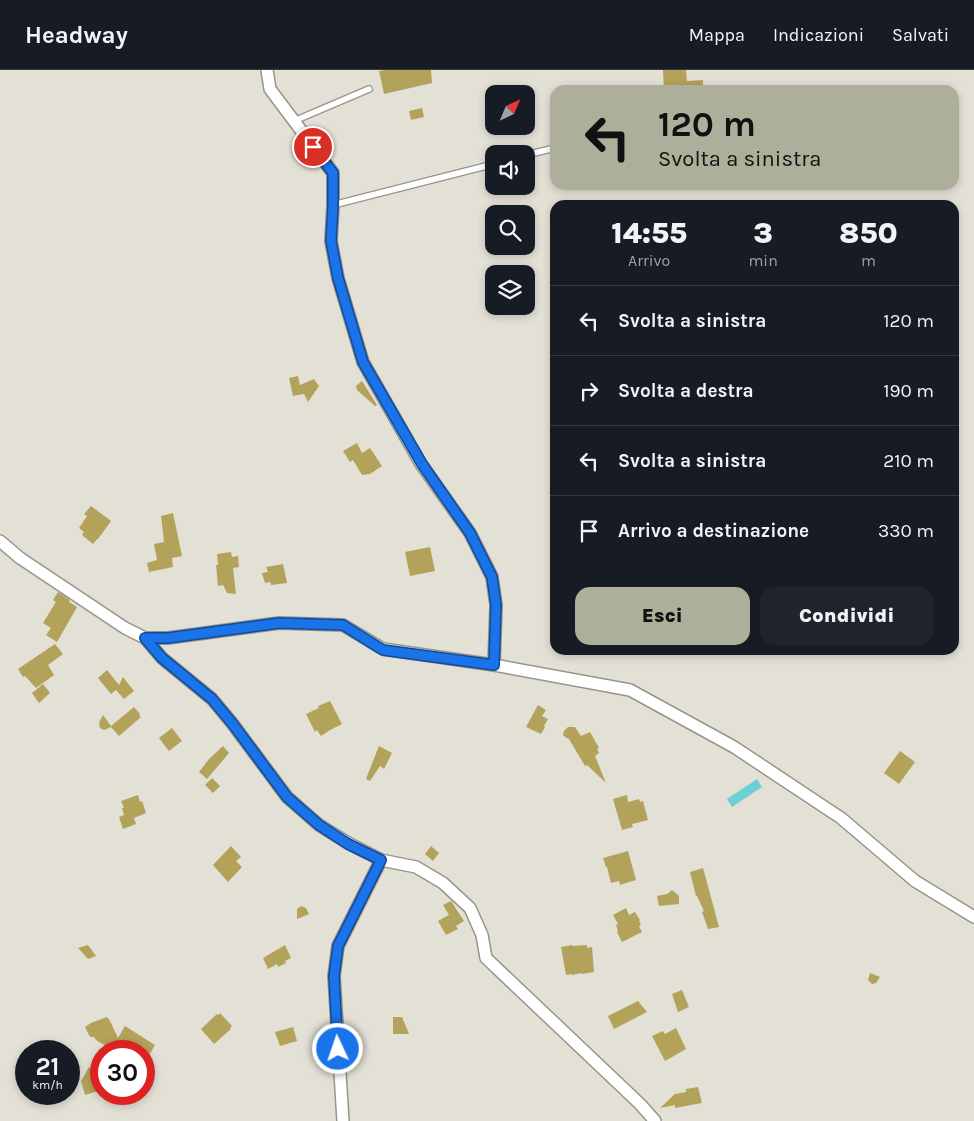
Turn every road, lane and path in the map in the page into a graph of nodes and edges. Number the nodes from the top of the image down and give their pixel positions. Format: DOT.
graph roads {
  1 [pos="267,70"];
  2 [pos="369,89"];
  3 [pos="294,121"];
  4 [pos="550,149"];
  5 [pos="535,153"];
  6 [pos="485,166"];
  7 [pos="333,206"];
  8 [pos="0,541"];
  9 [pos="145,638"];
  10 [pos="494,665"];
  11 [pos="381,860"];
  12 [pos="974,917"];
  13 [pos="342,1121"];
  14 [pos="655,1121"];
  1 -- 3 [label="street"];
  2 -- 3 [label="lane"];
  3 -- 7 [label="street"];
  4 -- 5 [label="lane"];
  6 -- 7 [label="lane"];
  7 -- 10 [label="street"];
  8 -- 9 [label="street"];
  9 -- 10 [label="street"];
  9 -- 11 [label="street"];
  10 -- 12 [label="street"];
  11 -- 13 [label="street"];
  11 -- 14 [label="street"];
}
